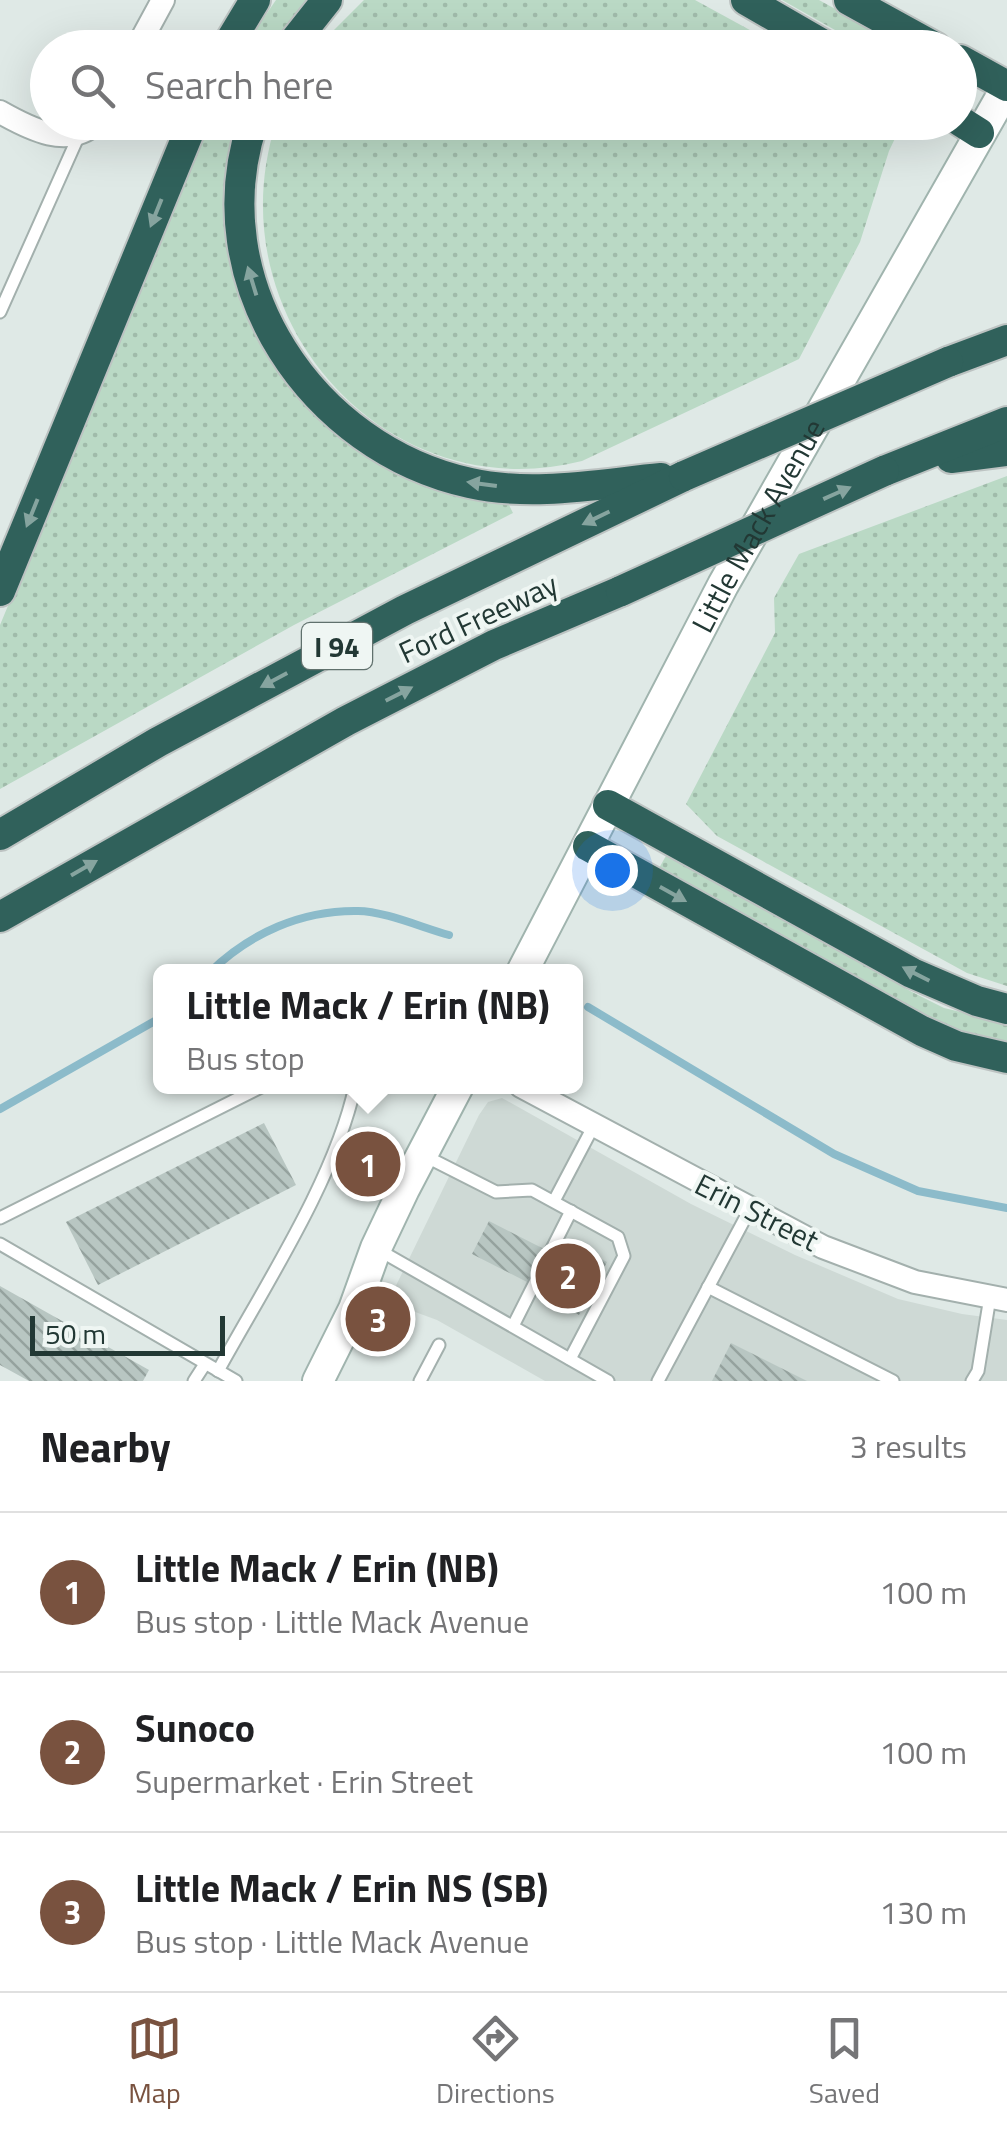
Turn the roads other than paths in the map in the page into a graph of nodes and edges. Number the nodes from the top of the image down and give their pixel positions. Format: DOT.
graph roads {
  1 [pos="163,0"];
  2 [pos="256,0"];
  3 [pos="327,0"];
  4 [pos="746,0"];
  5 [pos="849,0"];
  6 [pos="147,30"];
  7 [pos="237,30"];
  8 [pos="303,30"];
  9 [pos="798,30"];
  10 [pos="903,30"];
  11 [pos="977,70"];
  12 [pos="1007,87"];
  13 [pos="0,112"];
  14 [pos="977,119"];
  15 [pos="30,127"];
  16 [pos="83,140"];
  17 [pos="186,140"];
  18 [pos="250,140"];
  19 [pos="962,140"];
  20 [pos="0,312"];
  21 [pos="1007,340"];
  22 [pos="1007,422"];
  23 [pos="1007,451"];
  24 [pos="884,472"];
  25 [pos="684,476"];
  26 [pos="0,591"];
  27 [pos="608,805"];
  28 [pos="0,835"];
  29 [pos="588,846"];
  30 [pos="0,917"];
  31 [pos="526,964"];
  32 [pos="1007,1009"];
  33 [pos="1007,1058"];
  34 [pos="247,1094"];
  35 [pos="353,1094"];
  36 [pos="454,1094"];
  37 [pos="535,1094"];
  38 [pos="593,1127"];
  39 [pos="422,1154"];
  40 [pos="554,1201"];
  41 [pos="750,1210"];
  42 [pos="572,1211"];
  43 [pos="0,1218"];
  44 [pos="0,1244"];
  45 [pos="376,1248"];
  46 [pos="708,1287"];
  47 [pos="999,1299"];
  48 [pos="513,1326"];
  49 [pos="439,1345"];
  50 [pos="570,1360"];
  51 [pos="205,1364"];
  52 [pos="218,1371"];
  53 [pos="194,1381"];
  54 [pos="236,1381"];
  55 [pos="318,1381"];
  56 [pos="420,1381"];
  57 [pos="608,1381"];
  58 [pos="658,1381"];
  59 [pos="893,1381"];
  60 [pos="972,1381"];
  1 -- 6 [label="street"];
  2 -- 7 [label="highway"];
  3 -- 8 [label="highway"];
  4 -- 9 [label="highway"];
  5 -- 10 [label="highway"];
  11 -- 12 [label="highway"];
  12 -- 14 [label="main road, Little Mack Avenue"];
  13 -- 15 [label="street"];
  16 -- 20 [label="lane"];
  17 -- 26 [label="highway, one-way"];
  25 -- 18 [label="highway, one-way"];
  19 -- 27 [label="main road, Little Mack Avenue"];
  21 -- 25 [label="highway, Ford Freeway / I 94, bridge"];
  22 -- 24 [label="highway, Ford Freeway / I 94"];
  23 -- 24 [label="highway"];
  30 -- 24 [label="highway, Ford Freeway / I 94, one-way, bridge"];
  25 -- 28 [label="highway, Ford Freeway / I 94, one-way"];
  27 -- 29 [label="main road, Little Mack Avenue"];
  32 -- 27 [label="highway, one-way"];
  29 -- 31 [label="main road, Little Mack Avenue"];
  29 -- 33 [label="highway, one-way"];
  34 -- 43 [label="lane"];
  35 -- 52 [label="lane"];
  36 -- 39 [label="main road"];
  37 -- 38 [label="street, Erin Street"];
  38 -- 40 [label="lane"];
  38 -- 41 [label="street, Erin Street"];
  39 -- 40 [label="lane"];
  39 -- 45 [label="main road"];
  40 -- 42 [label="lane"];
  41 -- 46 [label="lane"];
  41 -- 47 [label="street, Erin Street"];
  42 -- 48 [label="lane"];
  42 -- 50 [label="lane"];
  44 -- 51 [label="lane"];
  45 -- 48 [label="lane"];
  45 -- 55 [label="main road"];
  46 -- 58 [label="lane"];
  46 -- 59 [label="lane"];
  47 -- 60 [label="lane"];
  48 -- 50 [label="lane"];
  49 -- 56 [label="lane"];
  50 -- 57 [label="lane"];
  51 -- 52 [label="lane"];
  51 -- 53 [label="lane"];
  52 -- 54 [label="lane"];
}
